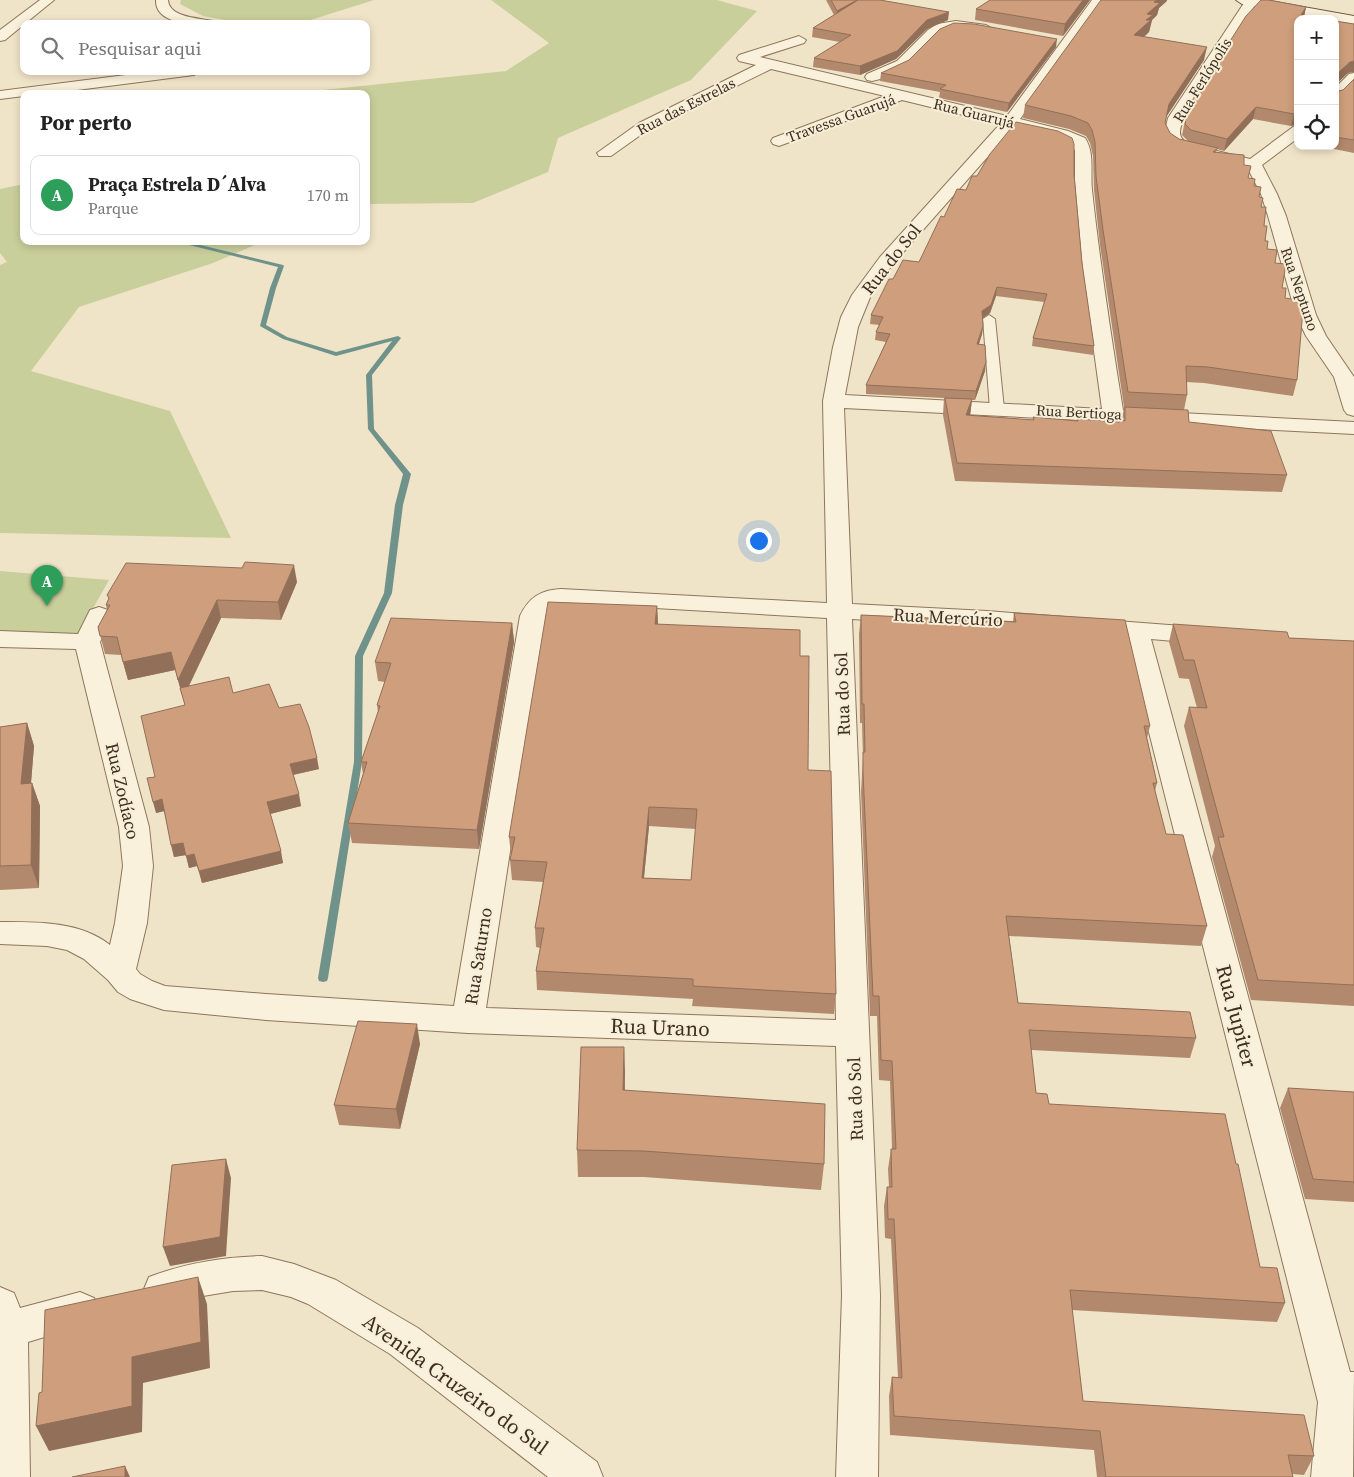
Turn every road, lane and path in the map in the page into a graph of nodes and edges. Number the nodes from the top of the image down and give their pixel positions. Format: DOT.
graph roads {
  1 [pos="48,0"];
  2 [pos="162,0"];
  3 [pos="1099,0"];
  4 [pos="1247,1"];
  5 [pos="22,20"];
  6 [pos="171,20"];
  7 [pos="1354,20"];
  8 [pos="20,22"];
  9 [pos="999,31"];
  10 [pos="0,37"];
  11 [pos="799,40"];
  12 [pos="769,64"];
  13 [pos="99,75"];
  14 [pos="163,75"];
  15 [pos="1354,76"];
  16 [pos="857,84"];
  17 [pos="86,85"];
  18 [pos="38,90"];
  19 [pos="20,92"];
  20 [pos="1339,93"];
  21 [pos="0,94"];
  22 [pos="902,95"];
  23 [pos="1010,122"];
  24 [pos="1294,133"];
  25 [pos="779,141"];
  26 [pos="605,153"];
  27 [pos="1253,164"];
  28 [pos="990,319"];
  29 [pos="1349,379"];
  30 [pos="833,401"];
  31 [pos="997,408"];
  32 [pos="1354,410"];
  33 [pos="1113,414"];
  34 [pos="1354,428"];
  35 [pos="543,600"];
  36 [pos="840,610"];
  37 [pos="99,615"];
  38 [pos="1136,630"];
  39 [pos="1231,638"];
  40 [pos="0,639"];
  41 [pos="87,642"];
  42 [pos="0,933"];
  43 [pos="119,971"];
  44 [pos="468,1020"];
  45 [pos="852,1034"];
  46 [pos="4,1317"];
  47 [pos="1346,1395"];
  48 [pos="10,1477"];
  49 [pos="582,1477"];
  50 [pos="856,1477"];
  51 [pos="1332,1477"];
  1 -- 5 [label="street"];
  2 -- 6 [label="street"];
  3 -- 23 [label="street, Rua do Sol"];
  4 -- 7 [label="street"];
  4 -- 27 [label="street, Rua Ferlópolis"];
  8 -- 10 [label="street"];
  9 -- 16 [label="street"];
  11 -- 12 [label="street, Rua Guarujá"];
  12 -- 16 [label="street, Rua Guarujá"];
  12 -- 26 [label="street, Rua das Estrelas"];
  13 -- 17 [label="street"];
  14 -- 17 [label="street"];
  15 -- 20 [label="street"];
  16 -- 22 [label="street, Rua Guarujá"];
  17 -- 18 [label="street"];
  19 -- 21 [label="street"];
  22 -- 23 [label="street, Rua Guarujá"];
  22 -- 25 [label="street, Travessa Guarujá"];
  23 -- 30 [label="street, Rua do Sol"];
  23 -- 33 [label="street, Rua Guarujá"];
  24 -- 27 [label="street"];
  27 -- 29 [label="street, Rua Neptuno"];
  28 -- 31 [label="lane"];
  29 -- 32 [label="street, Rua Neptuno"];
  30 -- 31 [label="street, Rua Bertioga"];
  30 -- 36 [label="street, Rua do Sol"];
  31 -- 33 [label="street, Rua Bertioga"];
  33 -- 34 [label="street, Rua Bertioga"];
  35 -- 36 [label="street, Rua Mercúrio"];
  35 -- 44 [label="street, Rua Saturno"];
  36 -- 38 [label="street, Rua Mercúrio"];
  36 -- 45 [label="street, Rua do Sol"];
  37 -- 41 [label="street"];
  38 -- 39 [label="street, Rua Mercúrio"];
  38 -- 47 [label="street, Rua Jupiter"];
  40 -- 41 [label="street"];
  41 -- 43 [label="street, Rua Zodíaco"];
  42 -- 43 [label="street, Rua Saturno"];
  43 -- 44 [label="street, Rua Saturno"];
  44 -- 45 [label="street, Rua Urano"];
  45 -- 50 [label="street, Rua do Sol"];
  46 -- 48 [label="street"];
  46 -- 49 [label="street, Avenida Cruzeiro do Sul"];
  47 -- 51 [label="street"];
}
